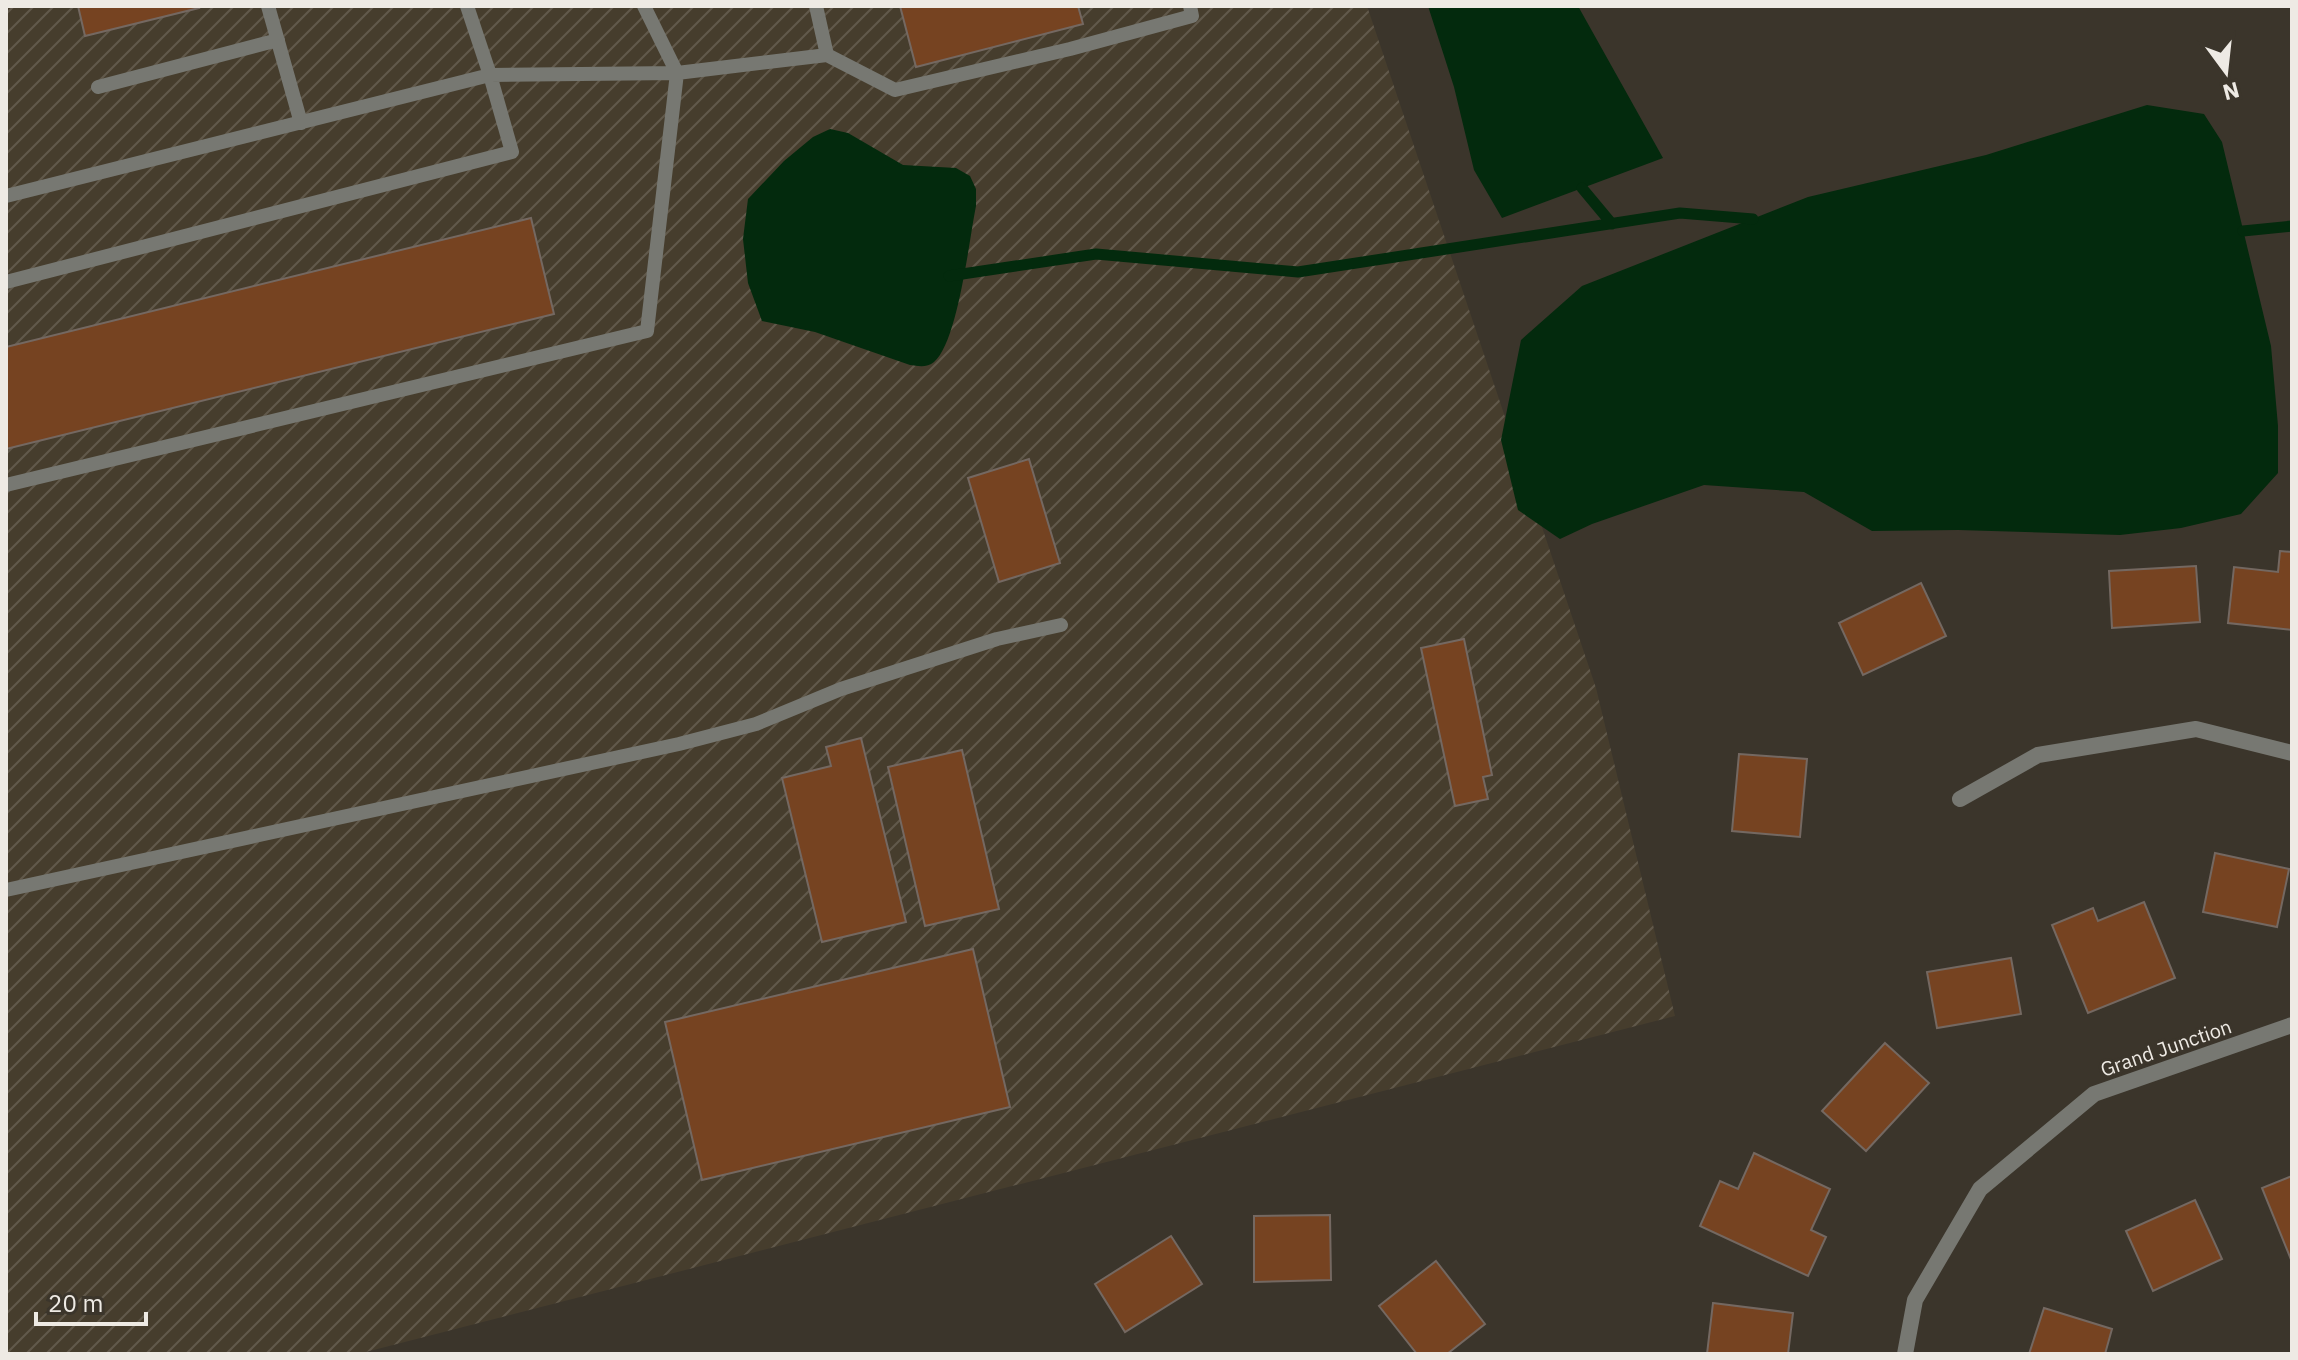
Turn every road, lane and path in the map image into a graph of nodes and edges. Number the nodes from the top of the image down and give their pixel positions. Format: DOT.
graph roads {
  1 [pos="268,6"];
  2 [pos="467,6"];
  3 [pos="644,6"];
  4 [pos="816,6"];
  5 [pos="1190,6"];
  6 [pos="278,40"];
  7 [pos="827,55"];
  8 [pos="677,73"];
  9 [pos="490,75"];
  10 [pos="98,87"];
  11 [pos="301,123"];
  12 [pos="6,196"];
  13 [pos="6,282"];
  14 [pos="6,485"];
  15 [pos="1061,625"];
  16 [pos="2292,753"];
  17 [pos="1960,799"];
  18 [pos="6,890"];
  19 [pos="2292,1025"];
  20 [pos="1905,1354"];
  1 -- 6 [label="lane"];
  2 -- 9 [label="lane"];
  3 -- 8 [label="lane"];
  4 -- 7 [label="lane"];
  5 -- 7 [label="lane"];
  6 -- 10 [label="lane"];
  6 -- 11 [label="lane"];
  7 -- 8 [label="lane"];
  8 -- 9 [label="lane"];
  8 -- 14 [label="lane"];
  9 -- 11 [label="lane"];
  9 -- 13 [label="lane"];
  11 -- 12 [label="lane"];
  15 -- 18 [label="lane"];
  16 -- 17 [label="street"];
  19 -- 20 [label="street, Grand Junction"];
}
